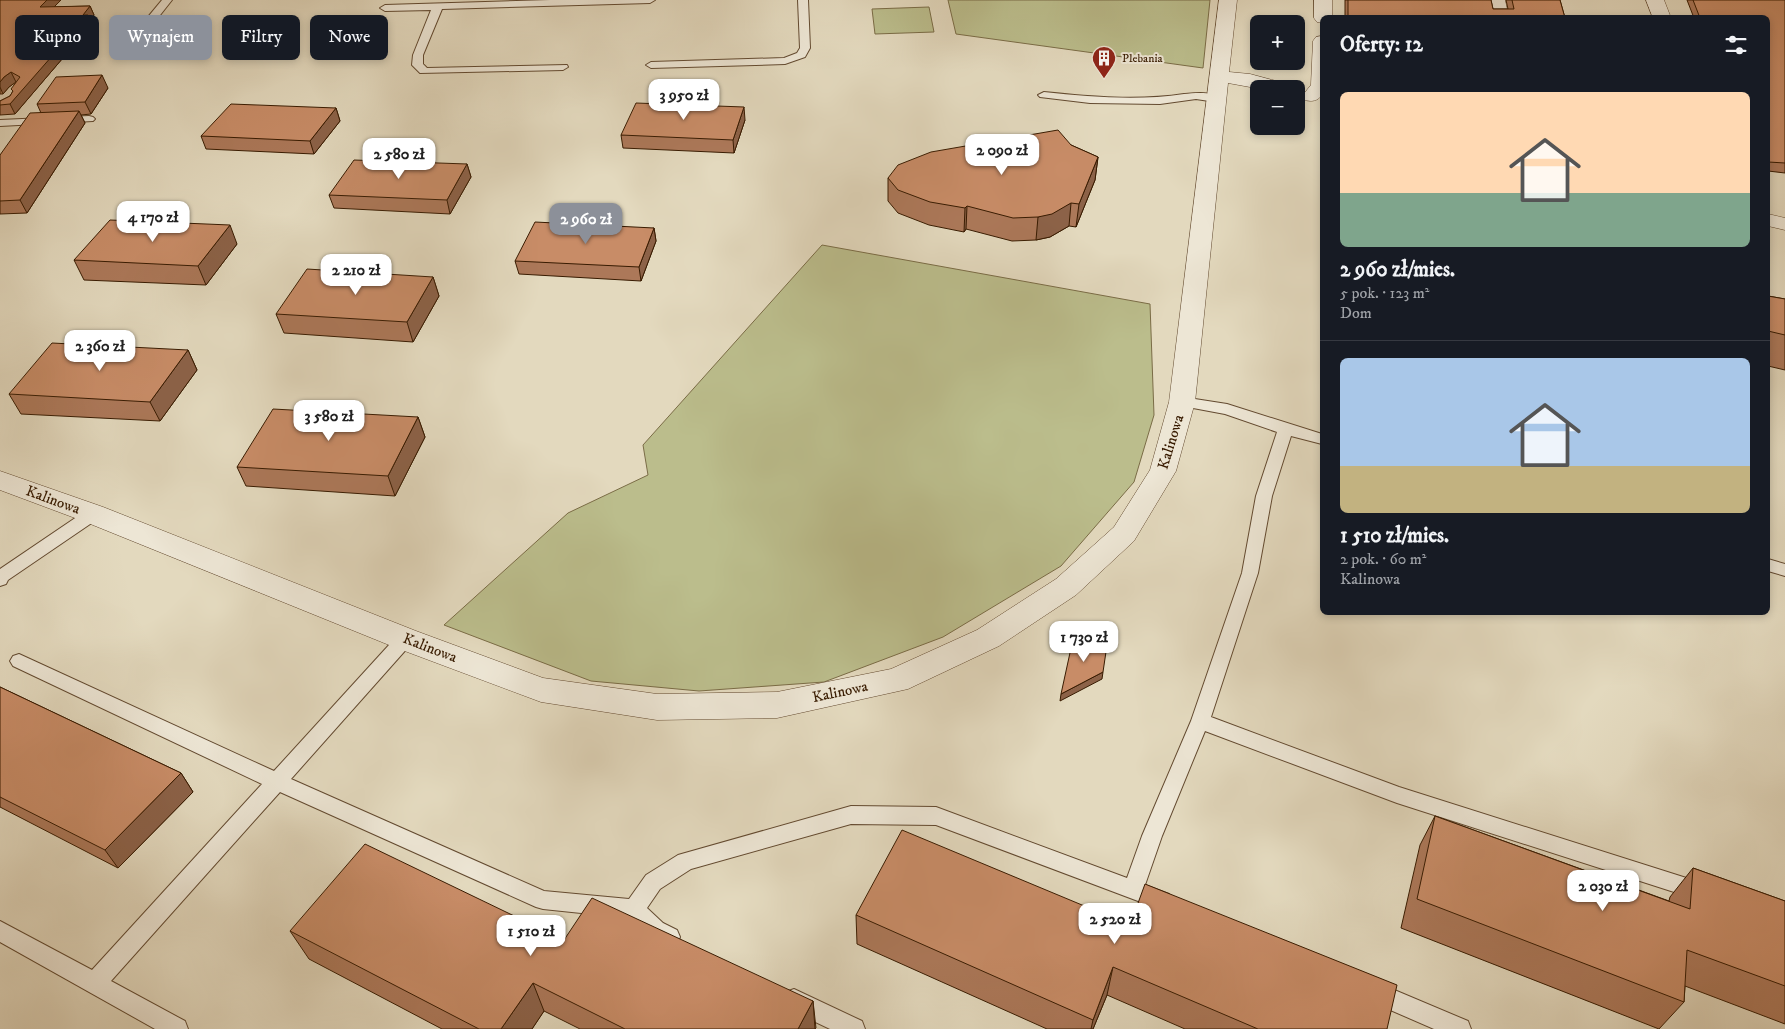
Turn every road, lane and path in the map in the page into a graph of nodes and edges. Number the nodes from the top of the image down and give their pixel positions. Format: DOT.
graph roads {
  1 [pos="168,0"];
  2 [pos="650,0"];
  3 [pos="803,0"];
  4 [pos="1228,0"];
  5 [pos="1323,0"];
  6 [pos="1496,0"];
  7 [pos="1655,0"];
  8 [pos="503,2"];
  9 [pos="438,6"];
  10 [pos="385,8"];
  11 [pos="155,15"];
  12 [pos="1323,15"];
  13 [pos="1499,15"];
  14 [pos="1661,15"];
  15 [pos="651,65"];
  16 [pos="563,67"];
  17 [pos="1250,80"];
  18 [pos="1320,86"];
  19 [pos="1218,88"];
  20 [pos="1044,95"];
  21 [pos="1310,95"];
  22 [pos="89,119"];
  23 [pos="0,124"];
  24 [pos="1770,220"];
  25 [pos="1785,224"];
  26 [pos="1182,402"];
  27 [pos="1286,429"];
  28 [pos="1320,438"];
  29 [pos="0,480"];
  30 [pos="93,514"];
  31 [pos="1770,566"];
  32 [pos="1785,570"];
  33 [pos="0,580"];
  34 [pos="405,639"];
  35 [pos="19,661"];
  36 [pos="1200,721"];
  37 [pos="276,781"];
  38 [pos="1134,889"];
  39 [pos="1719,897"];
  40 [pos="1178,908"];
  41 [pos="634,909"];
  42 [pos="0,931"];
  43 [pos="690,948"];
  44 [pos="95,983"];
  45 [pos="1357,985"];
  46 [pos="776,992"];
  47 [pos="178,1029"];
  48 [pos="854,1029"];
  49 [pos="1460,1029"];
  1 -- 11 [label="lane"];
  2 -- 8 [label="lane"];
  3 -- 15 [label="lane"];
  4 -- 19 [label="street, Kalinowa"];
  5 -- 12 [label="street"];
  6 -- 13 [label="street"];
  7 -- 14 [label="street"];
  8 -- 9 [label="lane"];
  9 -- 10 [label="lane"];
  9 -- 16 [label="lane"];
  17 -- 19 [label="street"];
  18 -- 21 [label="street"];
  19 -- 20 [label="lane"];
  19 -- 26 [label="street, Kalinowa"];
  22 -- 23 [label="lane"];
  24 -- 25 [label="street"];
  26 -- 27 [label="lane"];
  26 -- 34 [label="street, Kalinowa"];
  27 -- 28 [label="lane"];
  27 -- 36 [label="lane"];
  29 -- 30 [label="street, Kalinowa"];
  30 -- 33 [label="lane"];
  30 -- 34 [label="street, Kalinowa"];
  31 -- 32 [label="lane"];
  34 -- 37 [label="lane"];
  35 -- 37 [label="lane"];
  36 -- 38 [label="lane"];
  36 -- 39 [label="lane"];
  37 -- 41 [label="lane"];
  37 -- 44 [label="lane"];
  38 -- 40 [label="lane"];
  38 -- 41 [label="lane"];
  41 -- 43 [label="lane"];
  42 -- 44 [label="lane"];
  44 -- 47 [label="lane"];
  45 -- 49 [label="lane"];
  46 -- 48 [label="lane"];
}
